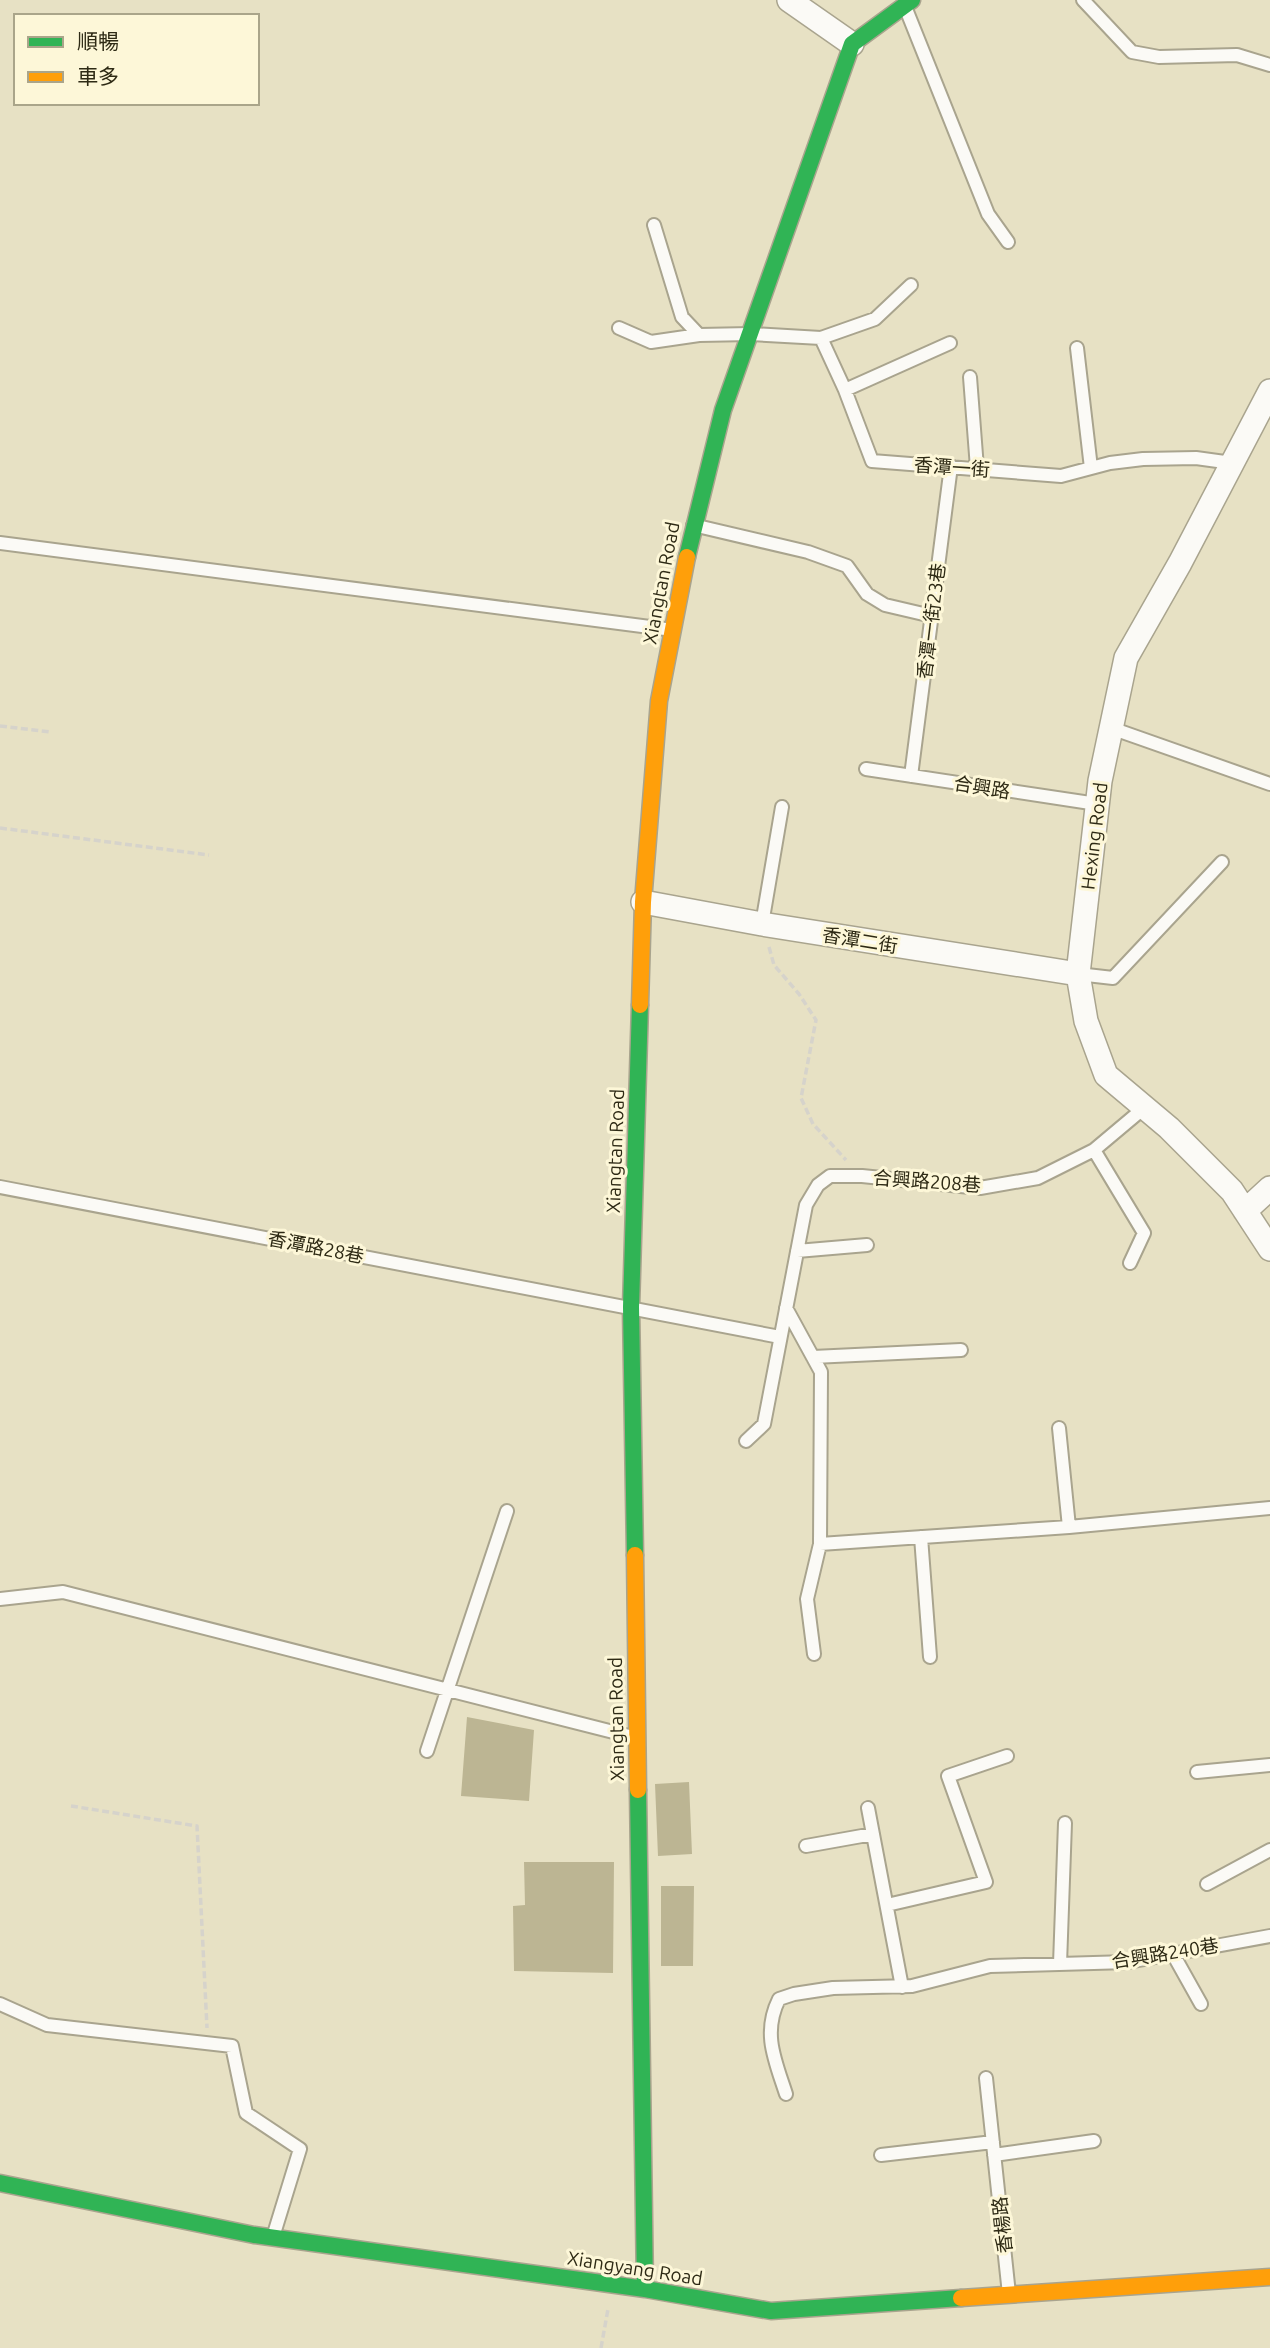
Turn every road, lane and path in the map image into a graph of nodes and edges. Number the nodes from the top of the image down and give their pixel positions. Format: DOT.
graph roads {
  1 [pos="789,0"];
  2 [pos="1083,0"];
  3 [pos="908,3"];
  4 [pos="852,44"];
  5 [pos="1270,65"];
  6 [pos="654,225"];
  7 [pos="1008,242"];
  8 [pos="911,285"];
  9 [pos="619,328"];
  10 [pos="751,334"];
  11 [pos="699,335"];
  12 [pos="821,338"];
  13 [pos="950,343"];
  14 [pos="1077,348"];
  15 [pos="970,377"];
  16 [pos="845,390"];
  17 [pos="1270,391"];
  18 [pos="1232,463"];
  19 [pos="951,466"];
  20 [pos="977,468"];
  21 [pos="1091,468"];
  22 [pos="693,525"];
  23 [pos="0,543"];
  24 [pos="932,616"];
  25 [pos="673,630"];
  26 [pos="0,726"];
  27 [pos="1111,728"];
  28 [pos="51,732"];
  29 [pos="866,769"];
  30 [pos="911,776"];
  31 [pos="1270,783"];
  32 [pos="1097,804"];
  33 [pos="782,807"];
  34 [pos="0,828"];
  35 [pos="209,855"];
  36 [pos="1222,862"];
  37 [pos="643,902"];
  38 [pos="762,924"];
  39 [pos="1078,974"];
  40 [pos="1144,1108"];
  41 [pos="1094,1150"];
  42 [pos="862,1177"];
  43 [pos="0,1187"];
  44 [pos="1270,1188"];
  45 [pos="1245,1211"];
  46 [pos="867,1245"];
  47 [pos="1270,1249"];
  48 [pos="797,1251"];
  49 [pos="1130,1263"];
  50 [pos="631,1307"];
  51 [pos="786,1308"];
  52 [pos="780,1337"];
  53 [pos="961,1350"];
  54 [pos="813,1357"];
  55 [pos="1059,1428"];
  56 [pos="746,1441"];
  57 [pos="1270,1508"];
  58 [pos="507,1511"];
  59 [pos="1069,1527"];
  60 [pos="921,1537"];
  61 [pos="820,1544"];
  62 [pos="0,1599"];
  63 [pos="814,1654"];
  64 [pos="930,1657"];
  65 [pos="448,1690"];
  66 [pos="637,1738"];
  67 [pos="427,1751"];
  68 [pos="1007,1756"];
  69 [pos="1270,1765"];
  70 [pos="1197,1772"];
  71 [pos="71,1806"];
  72 [pos="868,1808"];
  73 [pos="1065,1823"];
  74 [pos="873,1834"];
  75 [pos="806,1846"];
  76 [pos="1270,1850"];
  77 [pos="1207,1884"];
  78 [pos="887,1905"];
  79 [pos="1270,1936"];
  80 [pos="1174,1954"];
  81 [pos="1060,1964"];
  82 [pos="902,1987"];
  83 [pos="0,2004"];
  84 [pos="1201,2004"];
  85 [pos="208,2044"];
  86 [pos="986,2078"];
  87 [pos="786,2094"];
  88 [pos="1094,2141"];
  89 [pos="993,2142"];
  90 [pos="881,2155"];
  91 [pos="994,2155"];
  92 [pos="0,2183"];
  93 [pos="272,2237"];
  94 [pos="1270,2277"];
  95 [pos="613,2285"];
  96 [pos="645,2289"];
  97 [pos="1010,2295"];
  98 [pos="601,2348"];
  1 -- 4 [label="street"];
  2 -- 5 [label="lane"];
  3 -- 4 [label="street"];
  3 -- 7 [label="lane"];
  4 -- 10 [label="street, Xiangtan Road"];
  6 -- 11 [label="lane"];
  8 -- 12 [label="lane"];
  9 -- 11 [label="lane"];
  10 -- 11 [label="lane"];
  10 -- 12 [label="lane"];
  10 -- 22 [label="street, Xiangtan Road"];
  12 -- 16 [label="lane, 香潭一街"];
  13 -- 16 [label="lane"];
  14 -- 21 [label="lane"];
  15 -- 20 [label="lane"];
  16 -- 19 [label="lane, 香潭一街"];
  17 -- 18 [label="street, Hexing Road"];
  18 -- 21 [label="lane, 香潭一街"];
  18 -- 27 [label="street, Hexing Road"];
  19 -- 20 [label="lane, 香潭一街"];
  19 -- 24 [label="lane, 香潭一街23巷"];
  20 -- 21 [label="lane, 香潭一街"];
  22 -- 24 [label="lane"];
  22 -- 25 [label="street, Xiangtan Road"];
  23 -- 25 [label="lane"];
  24 -- 30 [label="lane, 香潭一街23巷"];
  25 -- 37 [label="street, Xiangtan Road"];
  26 -- 28 [label="path"];
  27 -- 31 [label="lane"];
  27 -- 32 [label="street, Hexing Road"];
  29 -- 30 [label="lane, 合興路"];
  30 -- 32 [label="lane, 合興路"];
  32 -- 39 [label="street, Hexing Road"];
  33 -- 38 [label="lane"];
  34 -- 35 [label="path"];
  36 -- 39 [label="lane"];
  37 -- 38 [label="street, 香潭二街"];
  37 -- 50 [label="street, Xiangtan Road"];
  38 -- 39 [label="street, 香潭二街"];
  38 -- 42 [label="path"];
  39 -- 40 [label="street, Hexing Road"];
  40 -- 41 [label="lane, 合興路208巷"];
  40 -- 45 [label="street, Hexing Road"];
  41 -- 42 [label="lane, 合興路208巷"];
  41 -- 49 [label="lane"];
  42 -- 48 [label="lane, 合興路208巷"];
  43 -- 50 [label="lane, 香潭路28巷"];
  44 -- 45 [label="street"];
  45 -- 47 [label="street, Hexing Road"];
  46 -- 48 [label="lane"];
  48 -- 51 [label="lane, 合興路208巷"];
  50 -- 52 [label="lane, 香潭路28巷"];
  50 -- 66 [label="street, Xiangtan Road"];
  51 -- 52 [label="lane, 合興路208巷"];
  51 -- 54 [label="lane"];
  52 -- 56 [label="lane, 合興路208巷"];
  53 -- 54 [label="lane"];
  54 -- 61 [label="lane"];
  55 -- 59 [label="lane"];
  57 -- 59 [label="lane"];
  58 -- 65 [label="lane"];
  59 -- 60 [label="lane"];
  60 -- 61 [label="lane"];
  60 -- 64 [label="lane"];
  61 -- 63 [label="lane"];
  62 -- 65 [label="lane"];
  65 -- 66 [label="lane"];
  65 -- 67 [label="lane"];
  66 -- 96 [label="street, Xiangtan Road"];
  68 -- 78 [label="lane"];
  69 -- 70 [label="lane"];
  71 -- 85 [label="path"];
  72 -- 74 [label="lane"];
  73 -- 81 [label="lane"];
  74 -- 75 [label="lane"];
  74 -- 78 [label="lane"];
  76 -- 77 [label="lane"];
  78 -- 82 [label="lane"];
  79 -- 80 [label="lane, 合興路240巷"];
  80 -- 81 [label="lane, 合興路240巷"];
  80 -- 84 [label="lane"];
  81 -- 82 [label="lane, 合興路240巷"];
  82 -- 87 [label="lane, 合興路240巷"];
  83 -- 85 [label="lane"];
  85 -- 93 [label="lane"];
  86 -- 89 [label="lane, 香楊路"];
  88 -- 91 [label="lane"];
  89 -- 90 [label="lane"];
  89 -- 91 [label="lane, 香楊路"];
  91 -- 97 [label="lane, 香楊路"];
  92 -- 93 [label="street, Xiangyang Road"];
  93 -- 95 [label="street, Xiangyang Road"];
  94 -- 97 [label="street, Xiangyang Road"];
  95 -- 96 [label="street, Xiangyang Road"];
  95 -- 98 [label="path"];
  96 -- 97 [label="street, Xiangyang Road"];
}
